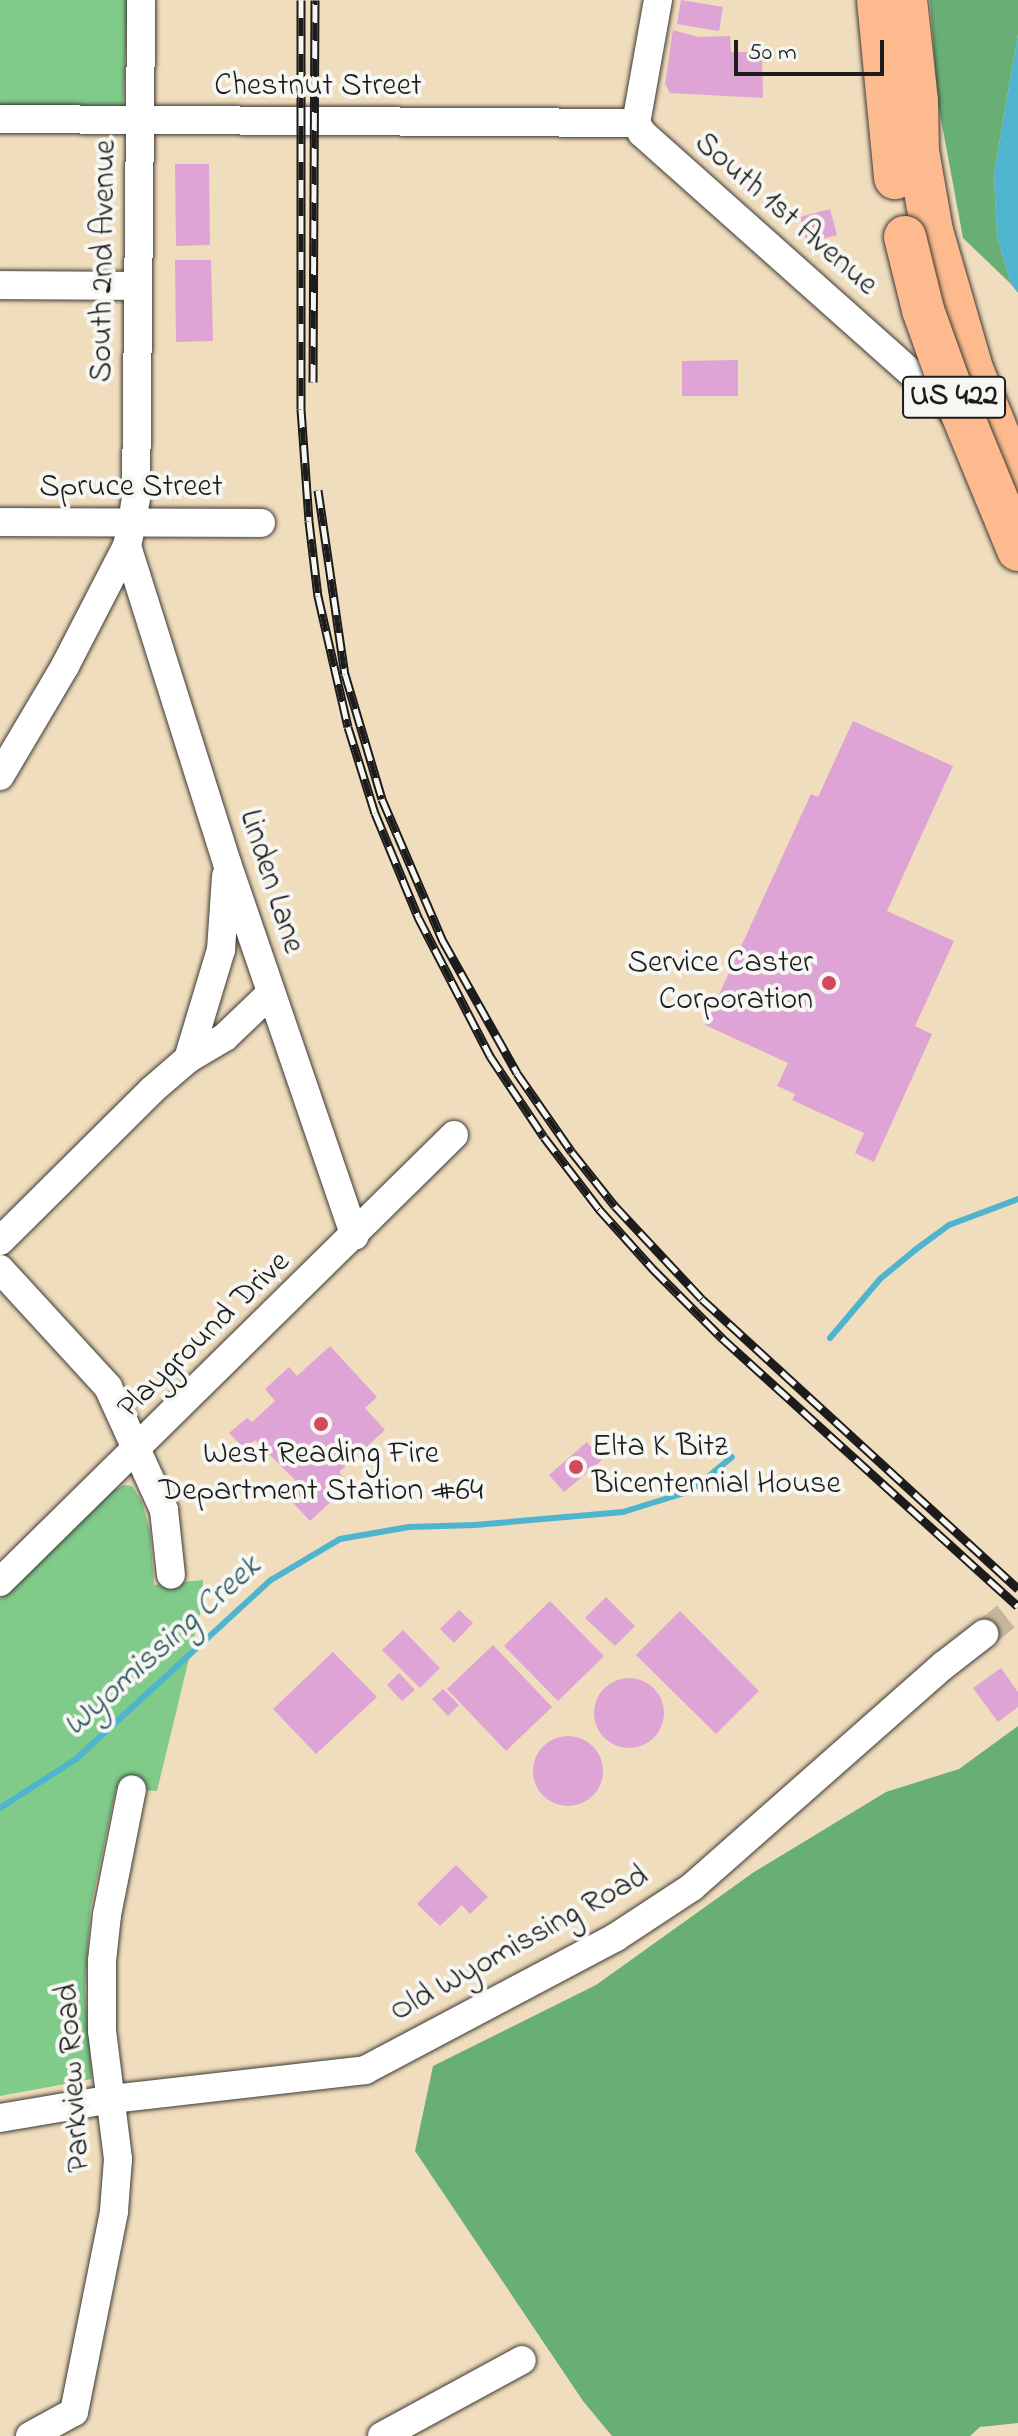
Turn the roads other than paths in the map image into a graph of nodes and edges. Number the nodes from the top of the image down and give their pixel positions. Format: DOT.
graph roads {
  1 [pos="141,0"];
  2 [pos="658,0"];
  3 [pos="863,0"];
  4 [pos="878,0"];
  5 [pos="906,0"];
  6 [pos="885,99"];
  7 [pos="0,119"];
  8 [pos="141,120"];
  9 [pos="636,123"];
  10 [pos="919,234"];
  11 [pos="0,285"];
  12 [pos="138,286"];
  13 [pos="984,441"];
  14 [pos="1018,483"];
  15 [pos="0,522"];
  16 [pos="261,523"];
  17 [pos="130,535"];
  18 [pos="1018,550"];
  19 [pos="0,776"];
  20 [pos="227,863"];
  21 [pos="270,994"];
  22 [pos="188,1059"];
  23 [pos="454,1135"];
  24 [pos="355,1236"];
  25 [pos="0,1241"];
  26 [pos="0,1269"];
  27 [pos="139,1448"];
  28 [pos="171,1575"];
  29 [pos="0,1582"];
  30 [pos="984,1634"];
  31 [pos="132,1789"];
  32 [pos="112,2099"];
  33 [pos="0,2118"];
  34 [pos="522,2360"];
  35 [pos="30,2436"];
  36 [pos="382,2436"];
  1 -- 8 [label="street, South 2nd Avenue"];
  2 -- 9 [label="street"];
  3 -- 6 [label="highway"];
  4 -- 6 [label="highway, US 422"];
  5 -- 10 [label="highway, US 422"];
  6 -- 10 [label="highway, US 422"];
  7 -- 8 [label="street, Chestnut Street"];
  8 -- 9 [label="street, Chestnut Street"];
  8 -- 12 [label="street, South 2nd Avenue"];
  9 -- 13 [label="street, South 1st Avenue"];
  10 -- 14 [label="highway, US 422"];
  10 -- 18 [label="highway, US 422, bridge"];
  11 -- 12 [label="street"];
  12 -- 17 [label="street, South 2nd Avenue"];
  15 -- 17 [label="street, Spruce Street"];
  16 -- 17 [label="street, Spruce Street"];
  17 -- 19 [label="street"];
  17 -- 20 [label="street, Linden Lane"];
  20 -- 21 [label="street, Linden Lane"];
  20 -- 22 [label="street"];
  21 -- 22 [label="street"];
  21 -- 24 [label="street, Linden Lane"];
  22 -- 25 [label="street"];
  23 -- 24 [label="street, Playground Drive"];
  24 -- 27 [label="street, Playground Drive"];
  26 -- 27 [label="street"];
  27 -- 28 [label="street"];
  27 -- 29 [label="street, Playground Drive"];
  30 -- 32 [label="street, Old Wyomissing Road"];
  31 -- 32 [label="street, Parkview Road"];
  32 -- 33 [label="street, Old Wyomissing Road"];
  32 -- 35 [label="street, Parkview Road"];
  34 -- 36 [label="street"];
}
